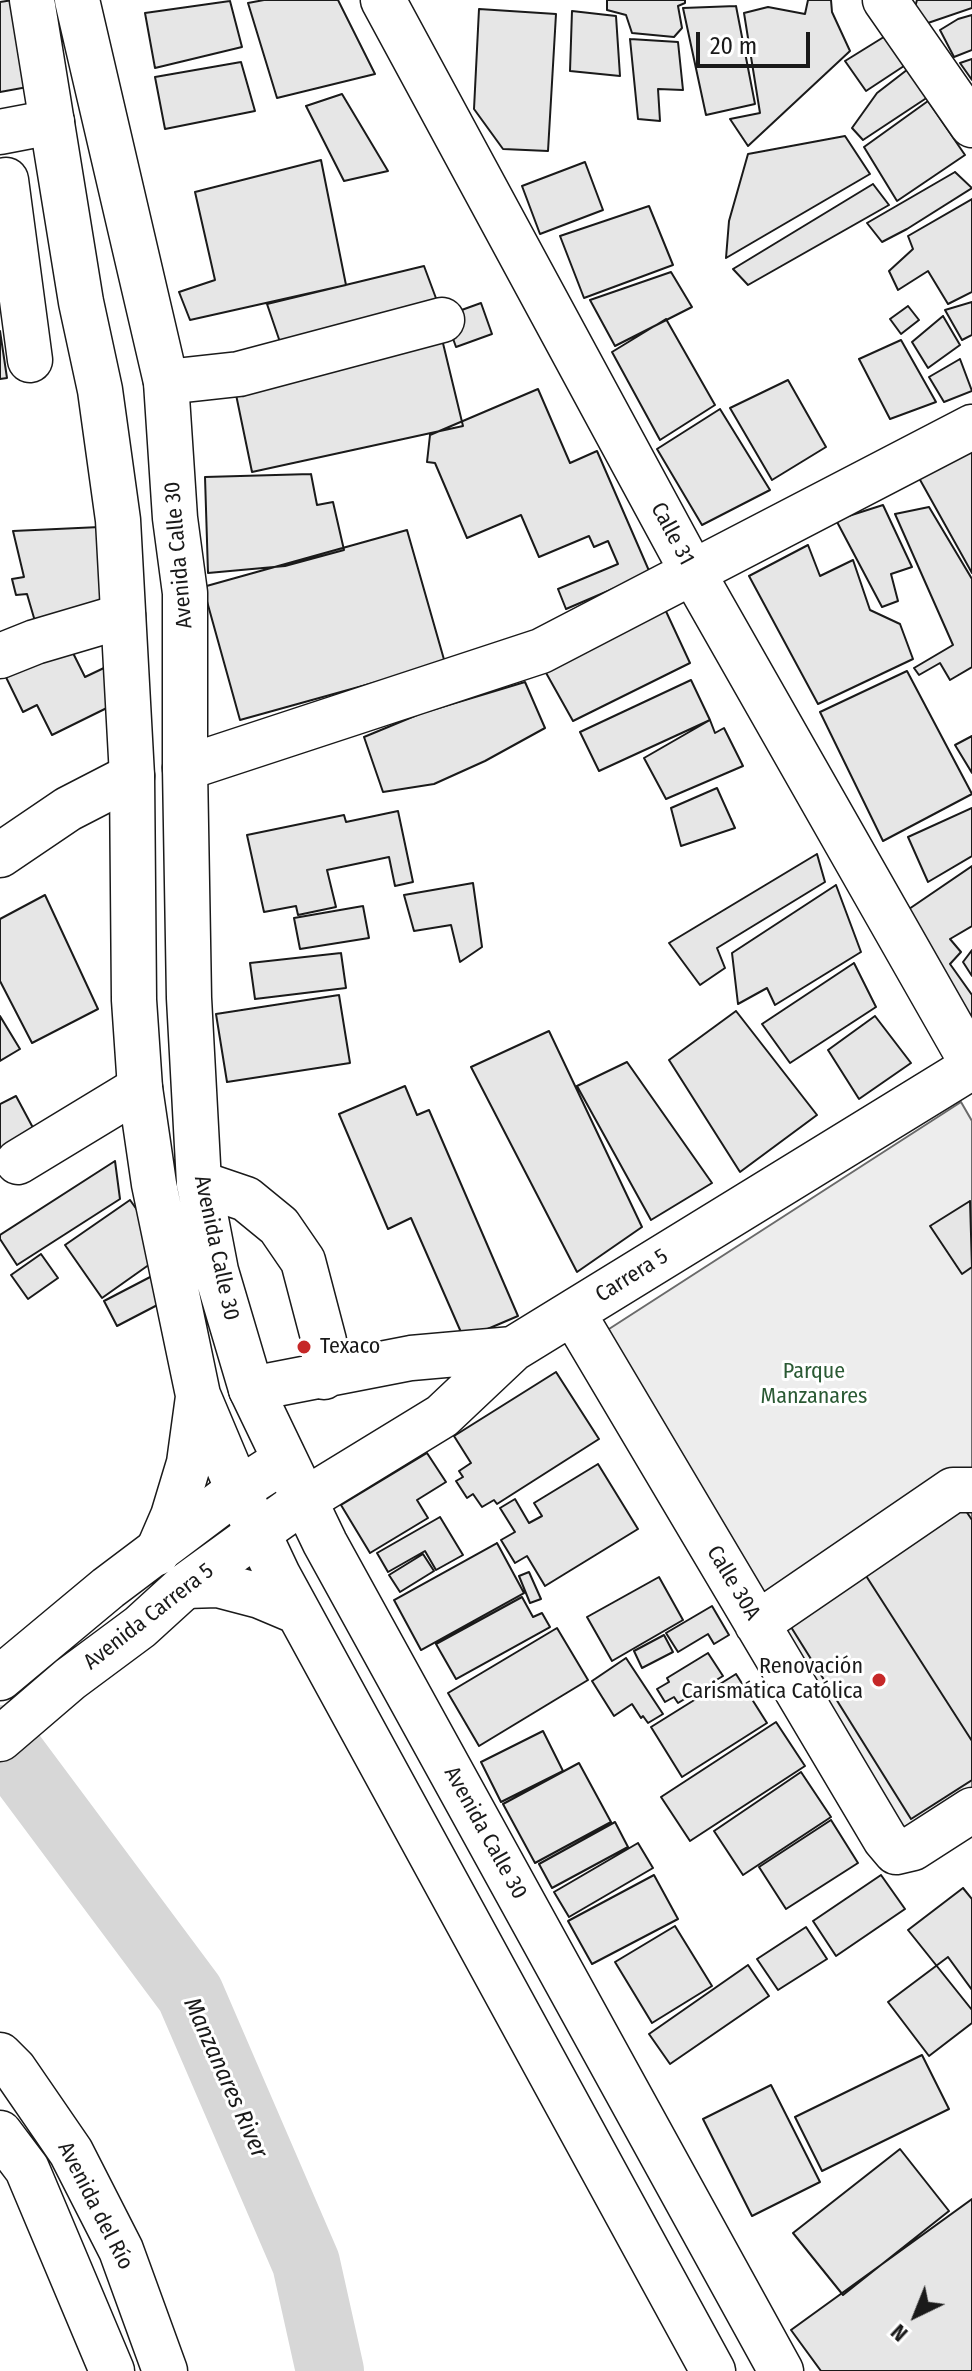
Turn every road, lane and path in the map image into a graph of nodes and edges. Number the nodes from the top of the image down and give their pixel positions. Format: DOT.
graph roads {
  1 [pos="32,0"];
  2 [pos="77,0"];
  3 [pos="383,0"];
  4 [pos="885,0"];
  5 [pos="52,122"];
  6 [pos="972,125"];
  7 [pos="0,132"];
  8 [pos="3,180"];
  9 [pos="63,181"];
  10 [pos="442,320"];
  11 [pos="30,360"];
  12 [pos="166,382"];
  13 [pos="972,427"];
  14 [pos="692,571"];
  15 [pos="123,616"];
  16 [pos="0,656"];
  17 [pos="185,768"];
  18 [pos="132,776"];
  19 [pos="0,855"];
  20 [pos="972,1065"];
  21 [pos="140,1088"];
  22 [pos="18,1162"];
  23 [pos="199,1183"];
  24 [pos="573,1313"];
  25 [pos="513,1349"];
  26 [pos="324,1377"];
  27 [pos="251,1389"];
  28 [pos="198,1395"];
  29 [pos="283,1461"];
  30 [pos="238,1490"];
  31 [pos="972,1490"];
  32 [pos="303,1501"];
  33 [pos="258,1533"];
  34 [pos="157,1553"];
  35 [pos="185,1586"];
  36 [pos="298,1612"];
  37 [pos="757,1624"];
  38 [pos="0,1678"];
  39 [pos="0,1739"];
  40 [pos="972,1810"];
  41 [pos="0,2055"];
  42 [pos="0,2133"];
  43 [pos="112,2371"];
  44 [pos="165,2371"];
  45 [pos="713,2371"];
  46 [pos="781,2371"];
  1 -- 5 [label="main road, Avenida Calle 30"];
  2 -- 12 [label="main road, Avenida Calle 30"];
  3 -- 14 [label="main road, Calle 31"];
  4 -- 6 [label="main road"];
  5 -- 7 [label="main road"];
  5 -- 9 [label="main road, Avenida Calle 30"];
  8 -- 9 [label="main road"];
  8 -- 11 [label="main road"];
  9 -- 15 [label="main road, Avenida Calle 30"];
  10 -- 12 [label="main road"];
  12 -- 17 [label="main road, Avenida Calle 30"];
  13 -- 14 [label="main road"];
  14 -- 17 [label="main road"];
  14 -- 20 [label="main road, Calle 31"];
  15 -- 16 [label="main road"];
  15 -- 18 [label="main road, Avenida Calle 30"];
  17 -- 23 [label="main road, Avenida Calle 30"];
  18 -- 19 [label="main road"];
  18 -- 21 [label="main road, Avenida Calle 30"];
  20 -- 24 [label="main road, Carrera 5"];
  21 -- 22 [label="main road"];
  21 -- 28 [label="main road, Avenida Calle 30"];
  23 -- 26 [label="main road"];
  23 -- 27 [label="main road, Avenida Calle 30"];
  24 -- 25 [label="main road, Carrera 5"];
  24 -- 37 [label="main road, Calle 30A"];
  25 -- 26 [label="main road"];
  25 -- 32 [label="main road, Carrera 5"];
  26 -- 27 [label="main road"];
  27 -- 29 [label="main road, Avenida Calle 30"];
  28 -- 30 [label="main road, Avenida Calle 30"];
  28 -- 34 [label="main road"];
  29 -- 30 [label="main road, Avenida Carrera 5"];
  29 -- 32 [label="main road, Avenida Calle 30"];
  30 -- 33 [label="main road, Avenida Calle 30"];
  30 -- 34 [label="main road, Avenida Carrera 5"];
  31 -- 37 [label="main road"];
  32 -- 33 [label="main road, Avenida Carrera 5"];
  32 -- 46 [label="main road, Avenida Calle 30"];
  33 -- 35 [label="main road, Avenida Carrera 5"];
  33 -- 36 [label="main road, Avenida Calle 30"];
  34 -- 38 [label="main road, Avenida Carrera 5"];
  35 -- 36 [label="main road"];
  35 -- 39 [label="main road, Avenida Carrera 5"];
  36 -- 45 [label="main road, Avenida Calle 30"];
  37 -- 40 [label="main road, Calle 30A"];
  41 -- 44 [label="main road, Avenida del Río"];
  42 -- 43 [label="main road, Avenida del Río"];
}
